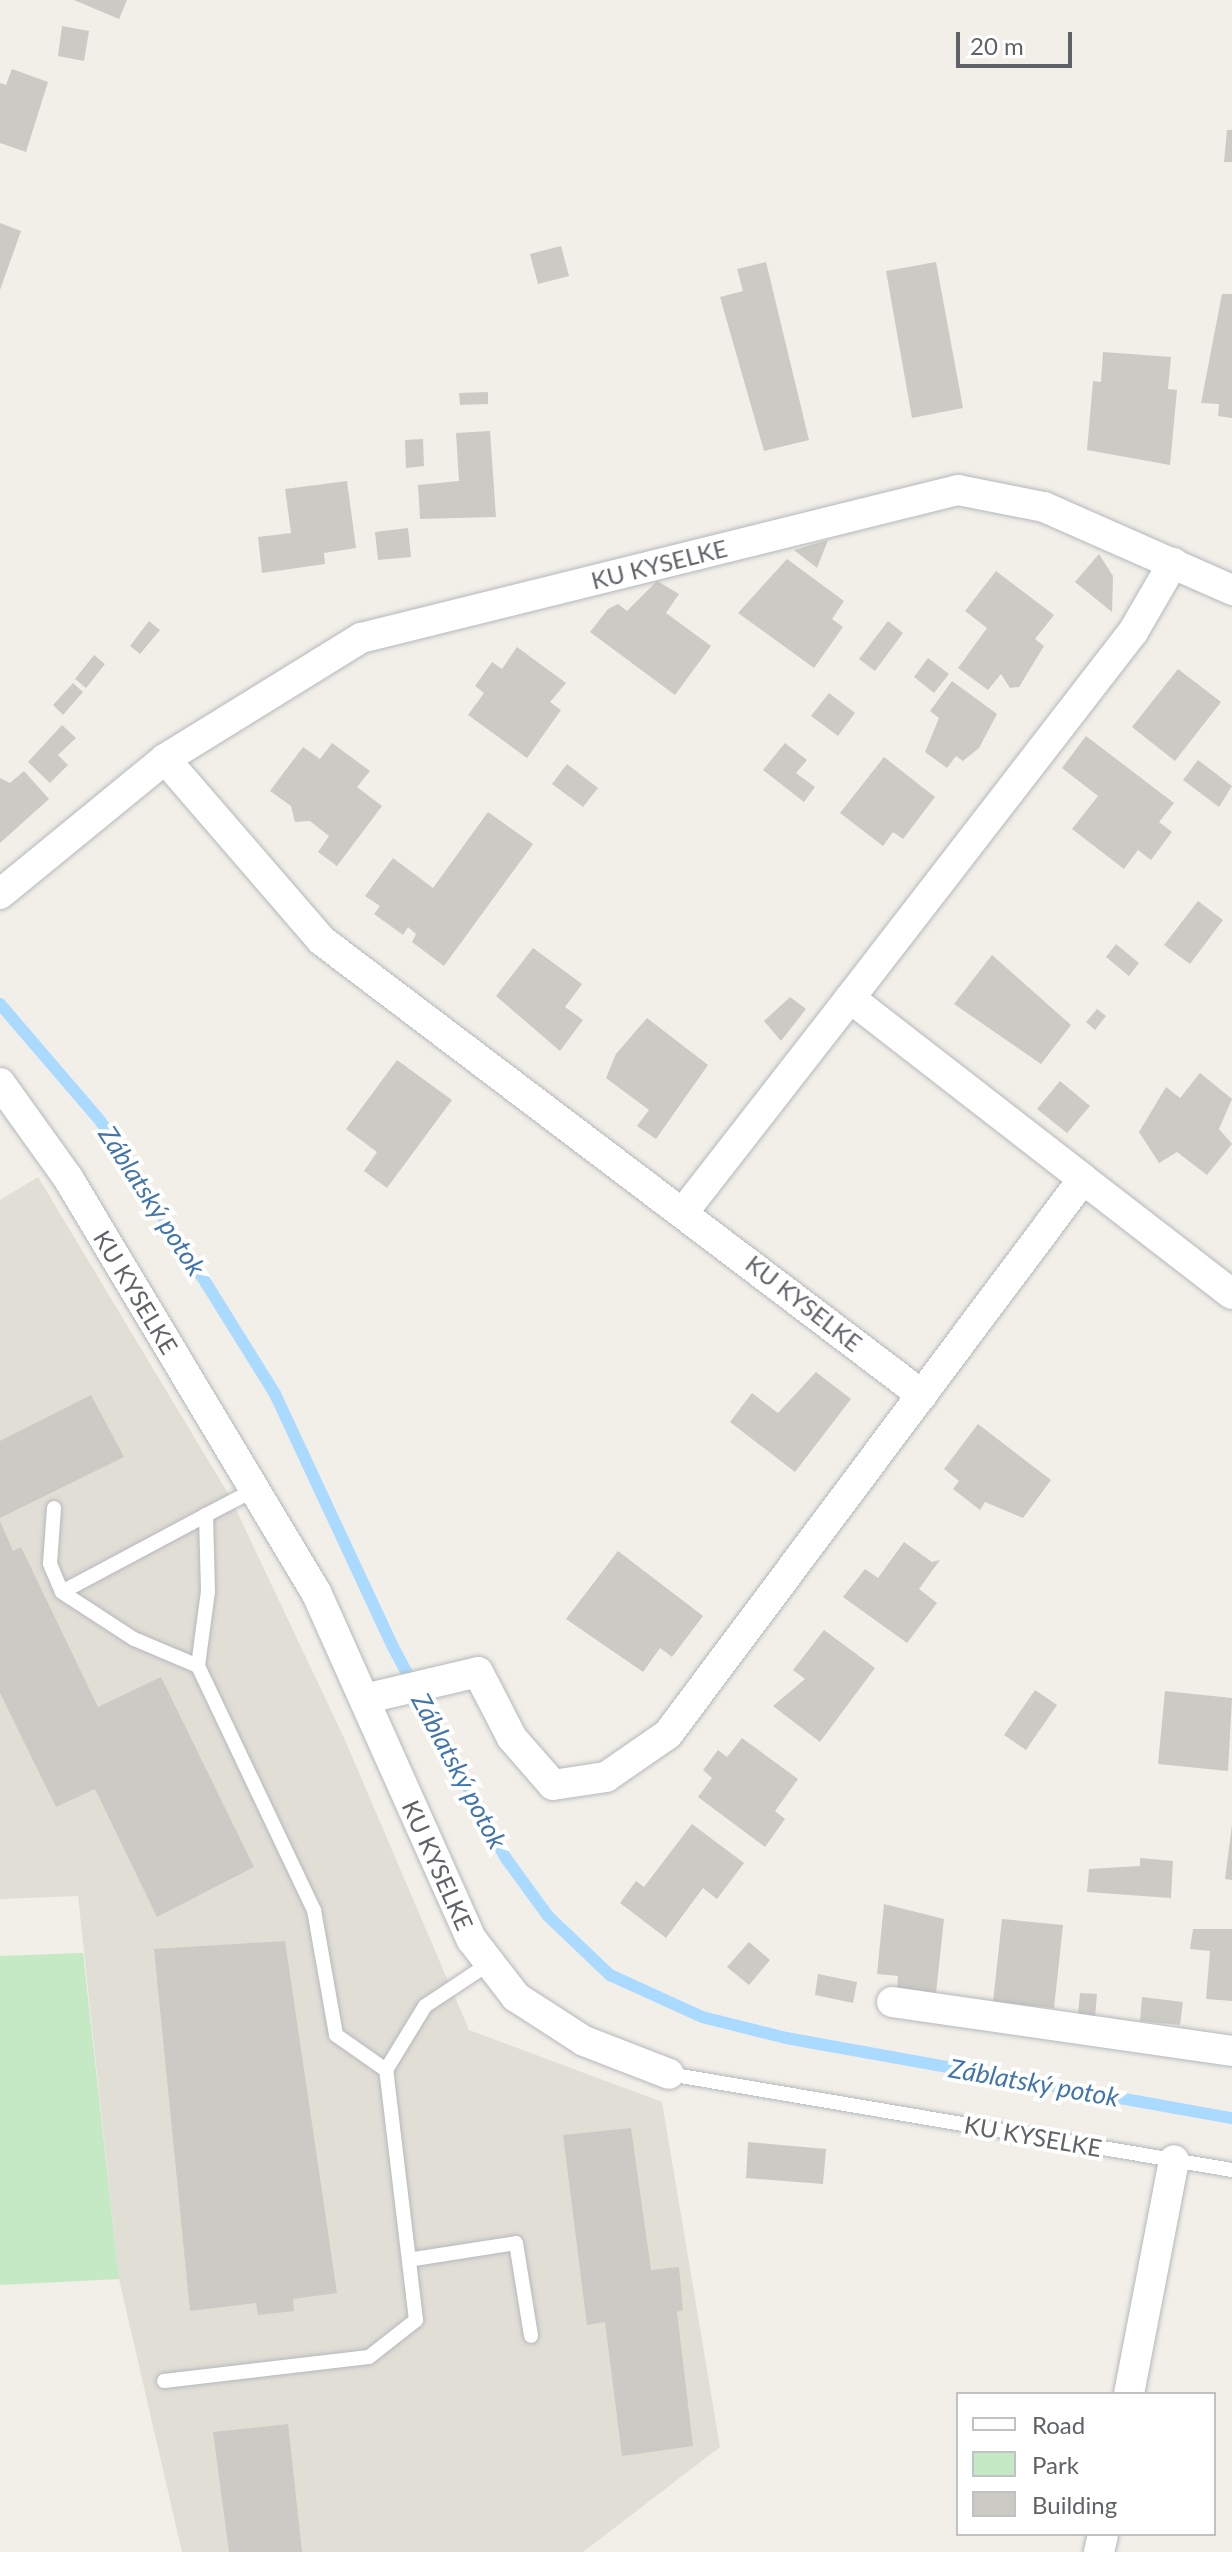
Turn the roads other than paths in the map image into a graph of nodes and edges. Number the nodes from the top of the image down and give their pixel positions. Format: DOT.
graph roads {
  1 [pos="1173,563"];
  2 [pos="1232,590"];
  3 [pos="165,759"];
  4 [pos="0,894"];
  5 [pos="850,998"];
  6 [pos="0,1083"];
  7 [pos="1083,1179"];
  8 [pos="685,1210"];
  9 [pos="1232,1294"];
  10 [pos="922,1395"];
  11 [pos="254,1490"];
  12 [pos="54,1508"];
  13 [pos="206,1515"];
  14 [pos="62,1592"];
  15 [pos="198,1666"];
  16 [pos="372,1694"];
  17 [pos="490,1963"];
  18 [pos="892,2002"];
  19 [pos="1232,2051"];
  20 [pos="386,2070"];
  21 [pos="669,2074"];
  22 [pos="1174,2160"];
  23 [pos="1232,2170"];
  24 [pos="414,2259"];
  25 [pos="531,2336"];
  26 [pos="164,2381"];
  27 [pos="1129,2392"];
  1 -- 2 [label="street, KU KYSELKE"];
  1 -- 3 [label="street, KU KYSELKE"];
  1 -- 5 [label="street"];
  3 -- 4 [label="street, KU KYSELKE"];
  3 -- 8 [label="street, KU KYSELKE"];
  5 -- 7 [label="street"];
  5 -- 8 [label="street"];
  6 -- 11 [label="street, KU KYSELKE"];
  7 -- 9 [label="street"];
  7 -- 10 [label="street"];
  8 -- 10 [label="street, KU KYSELKE"];
  10 -- 16 [label="street"];
  11 -- 13 [label="lane"];
  11 -- 16 [label="street, KU KYSELKE"];
  12 -- 14 [label="lane"];
  13 -- 14 [label="lane"];
  13 -- 15 [label="lane"];
  14 -- 15 [label="lane"];
  15 -- 20 [label="lane"];
  16 -- 17 [label="street, KU KYSELKE"];
  17 -- 20 [label="lane"];
  17 -- 21 [label="street, KU KYSELKE"];
  18 -- 19 [label="street"];
  20 -- 24 [label="lane"];
  21 -- 22 [label="lane, KU KYSELKE"];
  22 -- 23 [label="lane, KU KYSELKE"];
  22 -- 27 [label="street"];
  24 -- 25 [label="lane"];
  24 -- 26 [label="lane"];
}
